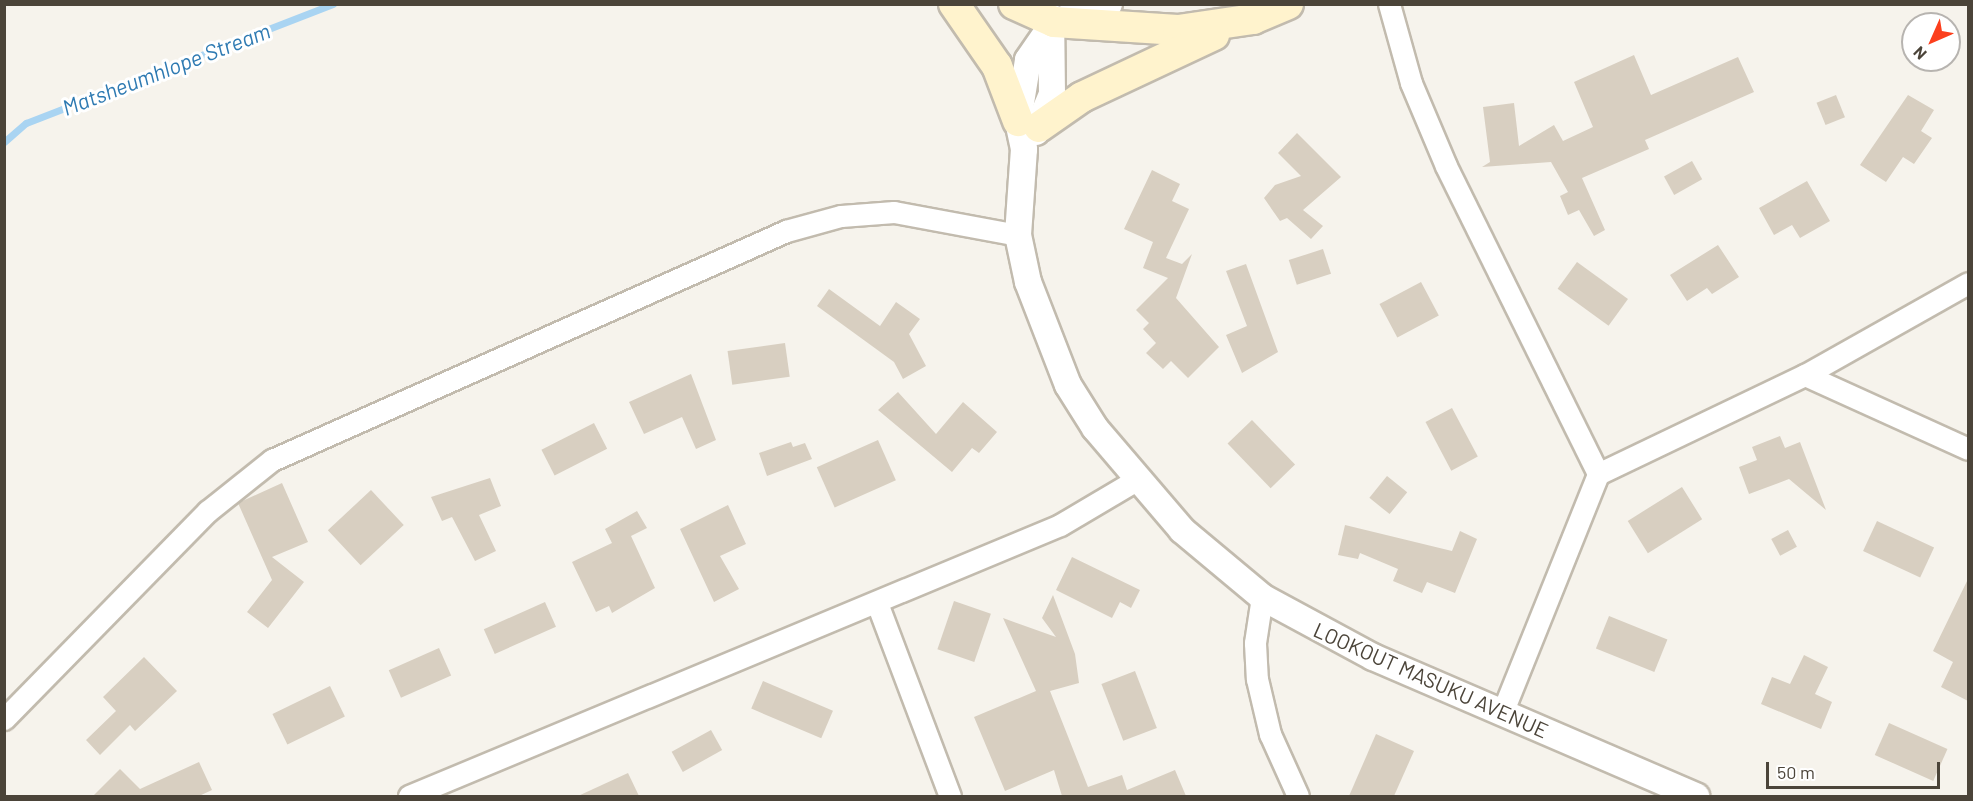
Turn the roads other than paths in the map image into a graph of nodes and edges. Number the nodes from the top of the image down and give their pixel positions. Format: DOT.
graph roads {
  1 [pos="954,4"];
  2 [pos="1014,4"];
  3 [pos="1109,4"];
  4 [pos="1288,4"];
  5 [pos="1389,4"];
  6 [pos="1048,13"];
  7 [pos="1253,19"];
  8 [pos="1027,133"];
  9 [pos="1018,235"];
  10 [pos="1968,283"];
  11 [pos="1805,375"];
  12 [pos="1968,449"];
  13 [pos="1598,474"];
  14 [pos="1136,480"];
  15 [pos="1262,597"];
  16 [pos="877,603"];
  17 [pos="1502,713"];
  18 [pos="4,719"];
  19 [pos="409,796"];
  20 [pos="950,796"];
  21 [pos="1298,796"];
  22 [pos="1696,796"];
  1 -- 8 [label="main road"];
  2 -- 6 [label="main road"];
  3 -- 6 [label="street"];
  4 -- 7 [label="main road"];
  5 -- 13 [label="street"];
  6 -- 7 [label="main road"];
  6 -- 8 [label="street, LOOKOUT MASUKU AVENUE"];
  7 -- 8 [label="main road"];
  8 -- 9 [label="street, LOOKOUT MASUKU AVENUE"];
  9 -- 14 [label="street, LOOKOUT MASUKU AVENUE"];
  9 -- 18 [label="street"];
  10 -- 11 [label="street"];
  11 -- 12 [label="street"];
  11 -- 13 [label="street"];
  13 -- 17 [label="street"];
  14 -- 15 [label="street, LOOKOUT MASUKU AVENUE"];
  14 -- 16 [label="street"];
  15 -- 17 [label="street, LOOKOUT MASUKU AVENUE"];
  15 -- 21 [label="street"];
  16 -- 19 [label="street"];
  16 -- 20 [label="street"];
  17 -- 22 [label="street, LOOKOUT MASUKU AVENUE"];
}
